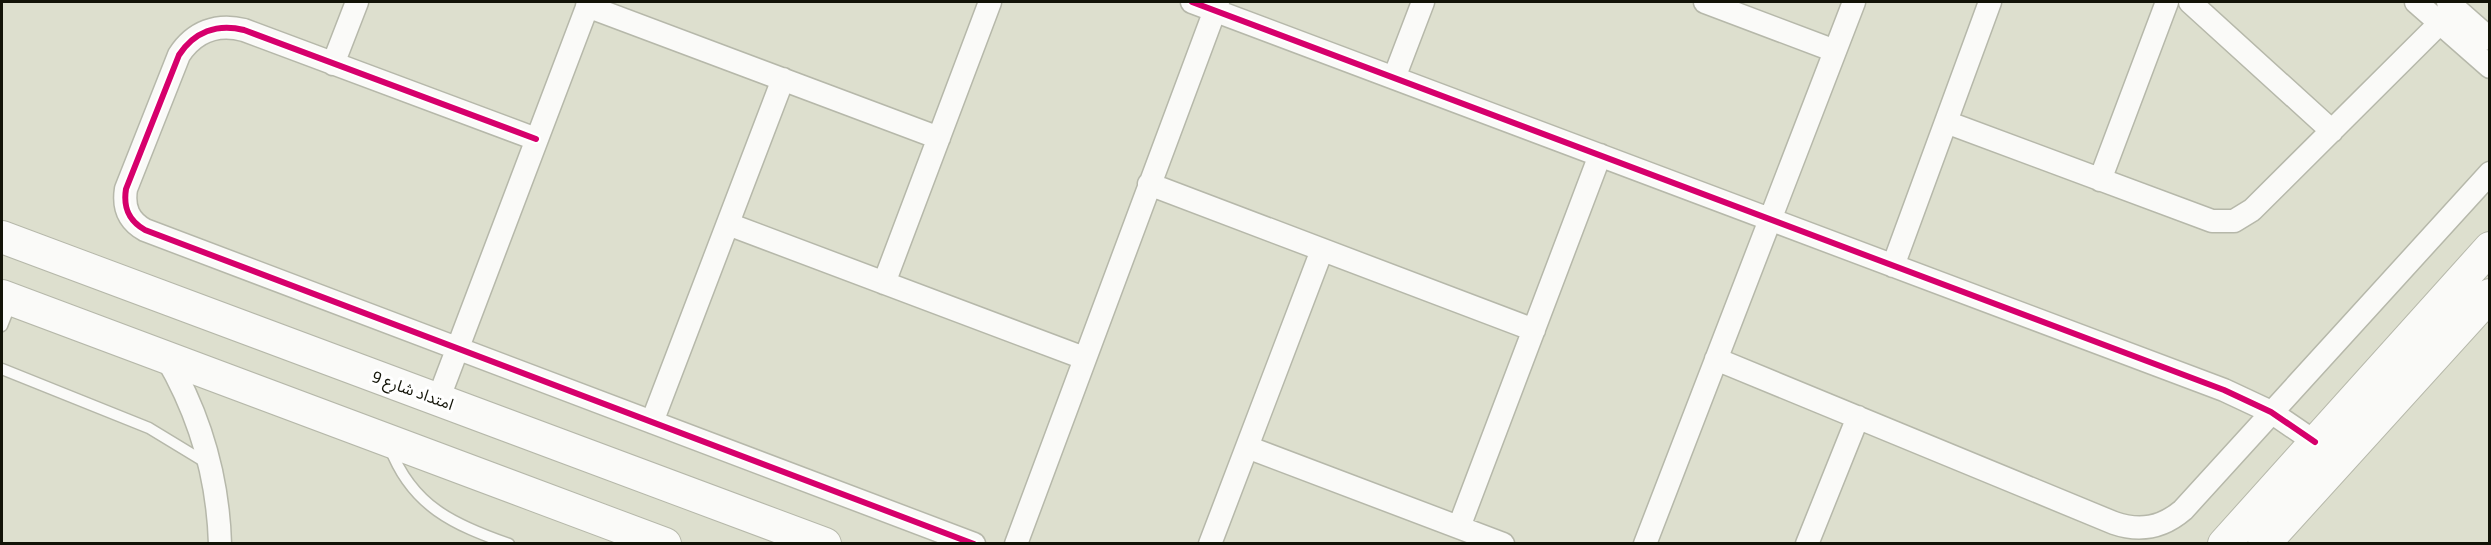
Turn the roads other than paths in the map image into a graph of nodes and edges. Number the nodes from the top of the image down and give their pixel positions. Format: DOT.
graph roads {
  1 [pos="357,2"];
  2 [pos="990,2"];
  3 [pos="1192,2"];
  4 [pos="1423,2"];
  5 [pos="1705,2"];
  6 [pos="1854,2"];
  7 [pos="1990,2"];
  8 [pos="2167,2"];
  9 [pos="2190,2"];
  10 [pos="2416,2"];
  11 [pos="2448,2"];
  12 [pos="588,4"];
  13 [pos="1216,6"];
  14 [pos="2440,23"];
  15 [pos="2490,39"];
  16 [pos="1835,51"];
  17 [pos="333,64"];
  18 [pos="2490,67"];
  19 [pos="1394,78"];
  20 [pos="783,79"];
  21 [pos="1946,122"];
  22 [pos="2332,131"];
  23 [pos="939,138"];
  24 [pos="536,139"];
  25 [pos="1600,155"];
  26 [pos="2490,173"];
  27 [pos="2100,180"];
  28 [pos="1149,184"];
  29 [pos="1770,219"];
  30 [pos="728,224"];
  31 [pos="2,237"];
  32 [pos="2490,248"];
  33 [pos="1322,250"];
  34 [pos="1893,266"];
  35 [pos="884,283"];
  36 [pos="2490,295"];
  37 [pos="5,307"];
  38 [pos="1534,330"];
  39 [pos="458,349"];
  40 [pos="166,357"];
  41 [pos="1084,358"];
  42 [pos="1716,359"];
  43 [pos="2,369"];
  44 [pos="438,400"];
  45 [pos="2271,412"];
  46 [pos="1858,417"];
  47 [pos="652,422"];
  48 [pos="387,440"];
  49 [pos="2315,442"];
  50 [pos="1247,447"];
  51 [pos="212,467"];
  52 [pos="1459,527"];
  53 [pos="220,543"];
  54 [pos="509,543"];
  55 [pos="666,543"];
  56 [pos="825,543"];
  57 [pos="974,543"];
  58 [pos="1016,543"];
  59 [pos="1210,543"];
  60 [pos="1503,543"];
  61 [pos="1645,543"];
  62 [pos="1807,543"];
  63 [pos="2224,543"];
  64 [pos="2264,543"];
  1 -- 17 [label="street"];
  2 -- 23 [label="street"];
  3 -- 13 [label="street"];
  4 -- 19 [label="street"];
  5 -- 16 [label="street"];
  6 -- 16 [label="street"];
  7 -- 21 [label="street"];
  8 -- 27 [label="street"];
  9 -- 22 [label="street"];
  10 -- 14 [label="street"];
  11 -- 15 [label="street"];
  12 -- 20 [label="street"];
  12 -- 24 [label="street"];
  13 -- 19 [label="street"];
  13 -- 28 [label="street"];
  14 -- 18 [label="street"];
  14 -- 22 [label="street"];
  16 -- 29 [label="street"];
  17 -- 24 [label="street"];
  17 -- 39 [label="street"];
  19 -- 25 [label="street"];
  20 -- 23 [label="street"];
  20 -- 30 [label="street"];
  21 -- 27 [label="street"];
  21 -- 34 [label="street"];
  22 -- 27 [label="street"];
  23 -- 35 [label="street"];
  24 -- 39 [label="street"];
  25 -- 29 [label="street"];
  25 -- 38 [label="street"];
  26 -- 45 [label="street"];
  28 -- 33 [label="street"];
  28 -- 41 [label="street"];
  29 -- 34 [label="street"];
  29 -- 42 [label="street"];
  30 -- 35 [label="street"];
  30 -- 47 [label="street"];
  31 -- 44 [label="street, امتداد شارع 9"];
  32 -- 49 [label="street"];
  33 -- 38 [label="street"];
  33 -- 50 [label="street"];
  34 -- 45 [label="street"];
  35 -- 41 [label="street"];
  36 -- 64 [label="street"];
  37 -- 40 [label="street"];
  38 -- 52 [label="street"];
  39 -- 44 [label="street"];
  39 -- 47 [label="street"];
  40 -- 48 [label="street"];
  40 -- 51 [label="street"];
  41 -- 58 [label="street"];
  42 -- 46 [label="street"];
  42 -- 61 [label="street"];
  43 -- 51 [label="lane"];
  44 -- 56 [label="street, امتداد شارع 9"];
  45 -- 46 [label="street"];
  45 -- 49 [label="street"];
  46 -- 62 [label="street"];
  47 -- 57 [label="street"];
  48 -- 54 [label="lane"];
  48 -- 55 [label="street"];
  49 -- 63 [label="street"];
  50 -- 52 [label="street"];
  50 -- 59 [label="street"];
  51 -- 53 [label="street"];
  52 -- 60 [label="street"];
}
